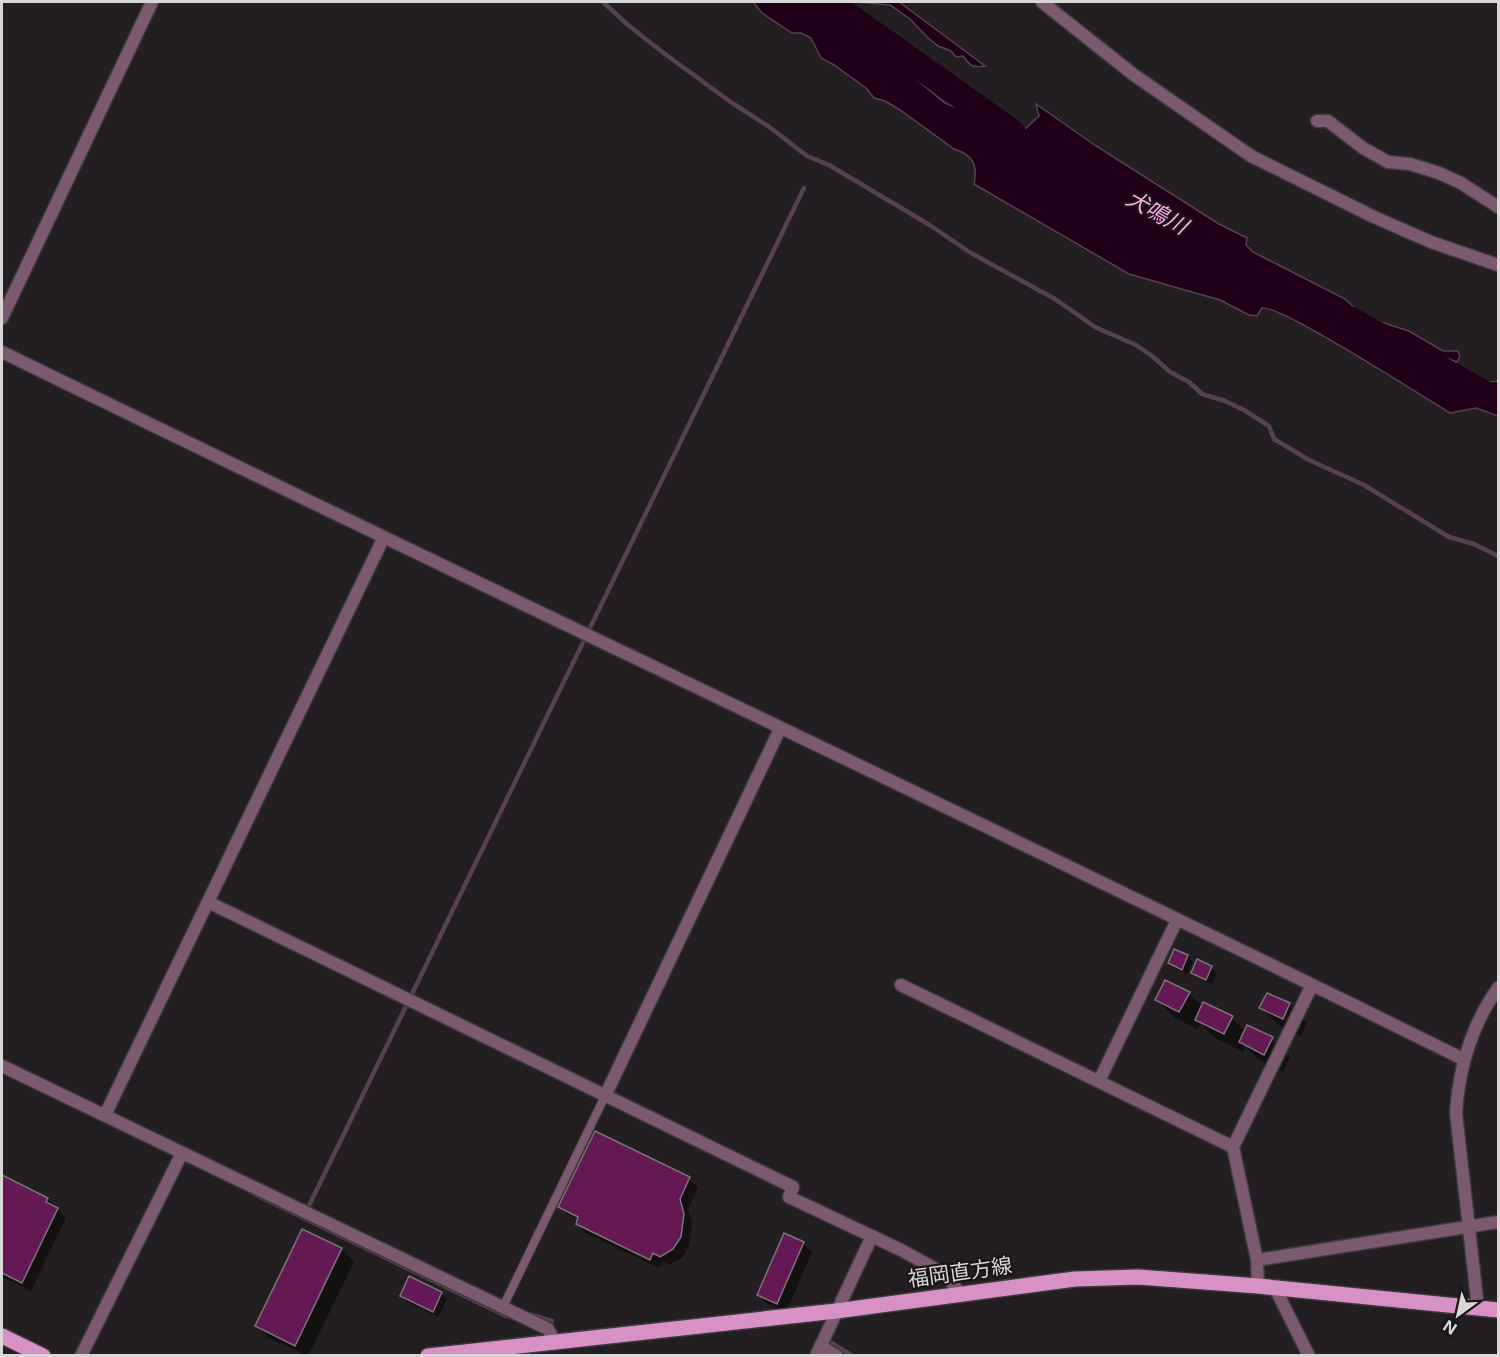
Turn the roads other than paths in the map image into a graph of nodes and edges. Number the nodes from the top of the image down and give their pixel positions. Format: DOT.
graph roads {
  1 [pos="152,2"];
  2 [pos="1042,2"];
  3 [pos="1317,121"];
  4 [pos="1498,207"];
  5 [pos="1498,265"];
  6 [pos="2,318"];
  7 [pos="2,352"];
  8 [pos="383,539"];
  9 [pos="780,729"];
  10 [pos="208,902"];
  11 [pos="1177,920"];
  12 [pos="901,985"];
  13 [pos="1312,985"];
  14 [pos="1498,989"];
  15 [pos="1463,1059"];
  16 [pos="2,1066"];
  17 [pos="1099,1081"];
  18 [pos="605,1096"];
  19 [pos="105,1116"];
  20 [pos="1233,1147"];
  21 [pos="182,1153"];
  22 [pos="1498,1222"];
  23 [pos="1467,1226"];
  24 [pos="872,1236"];
  25 [pos="1257,1260"];
  26 [pos="1258,1286"];
  27 [pos="1275,1288"];
  28 [pos="960,1294"];
  29 [pos="503,1307"];
  30 [pos="1478,1308"];
  31 [pos="1498,1310"];
  32 [pos="836,1311"];
  33 [pos="2,1336"];
  34 [pos="555,1342"];
  35 [pos="818,1351"];
  36 [pos="43,1356"];
  37 [pos="81,1356"];
  38 [pos="428,1356"];
  39 [pos="837,1356"];
  40 [pos="1310,1356"];
  1 -- 6 [label="street"];
  2 -- 5 [label="street"];
  3 -- 4 [label="street"];
  7 -- 8 [label="street"];
  8 -- 9 [label="street"];
  8 -- 10 [label="street"];
  9 -- 11 [label="street"];
  9 -- 18 [label="street"];
  10 -- 18 [label="street"];
  10 -- 19 [label="street"];
  11 -- 13 [label="street"];
  11 -- 17 [label="street"];
  12 -- 17 [label="street"];
  13 -- 15 [label="street"];
  13 -- 20 [label="street"];
  14 -- 15 [label="street"];
  15 -- 23 [label="street"];
  16 -- 19 [label="street"];
  17 -- 20 [label="street"];
  18 -- 24 [label="street"];
  18 -- 29 [label="lane"];
  19 -- 21 [label="street"];
  20 -- 25 [label="street"];
  21 -- 29 [label="street"];
  21 -- 37 [label="street"];
  22 -- 23 [label="street"];
  23 -- 25 [label="street"];
  23 -- 30 [label="street"];
  24 -- 28 [label="street"];
  24 -- 32 [label="street"];
  25 -- 26 [label="street"];
  26 -- 27 [label="main road, 福岡直方線"];
  26 -- 28 [label="main road, 福岡直方線"];
  27 -- 30 [label="main road, 福岡直方線"];
  27 -- 40 [label="street"];
  28 -- 32 [label="main road, 福岡直方線"];
  29 -- 34 [label="street"];
  30 -- 31 [label="main road, 福岡直方線"];
  32 -- 34 [label="main road, 福岡直方線"];
  32 -- 35 [label="street"];
  33 -- 36 [label="main road"];
  34 -- 38 [label="main road, 福岡直方線"];
  35 -- 39 [label="street"];
}
